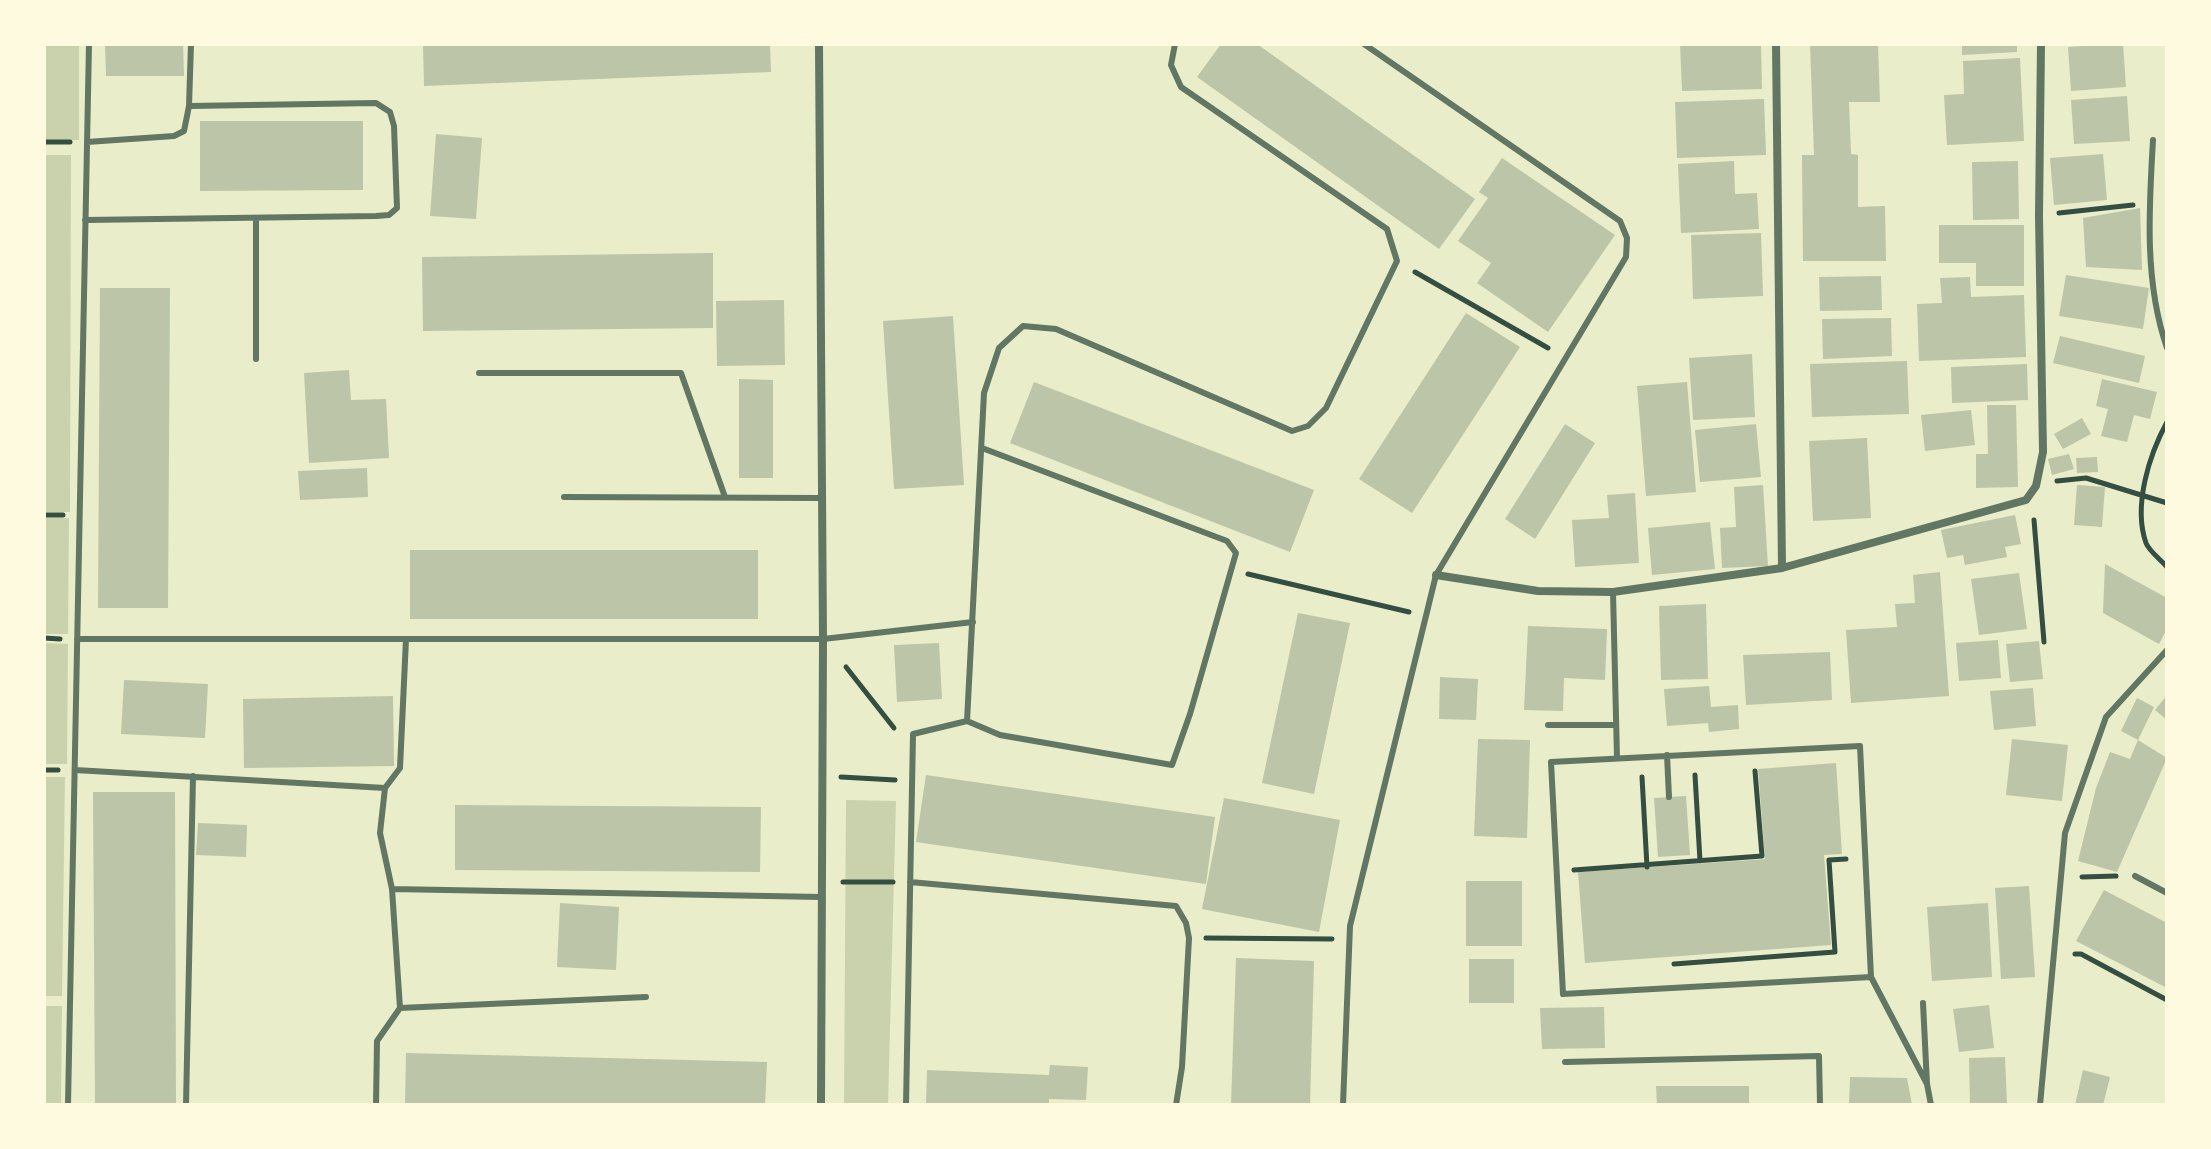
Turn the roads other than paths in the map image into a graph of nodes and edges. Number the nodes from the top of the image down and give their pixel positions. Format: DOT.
graph roads {
  1 [pos="89,44"];
  2 [pos="191,44"];
  3 [pos="819,44"];
  4 [pos="1175,44"];
  5 [pos="1364,44"];
  6 [pos="1776,44"];
  7 [pos="2041,44"];
  8 [pos="189,106"];
  9 [pos="2153,140"];
  10 [pos="87,142"];
  11 [pos="256,218"];
  12 [pos="85,220"];
  13 [pos="2167,348"];
  14 [pos="256,359"];
  15 [pos="479,373"];
  16 [pos="982,448"];
  17 [pos="564,497"];
  18 [pos="725,497"];
  19 [pos="821,498"];
  20 [pos="1782,568"];
  21 [pos="1436,575"];
  22 [pos="1613,592"];
  23 [pos="973,622"];
  24 [pos="77,639"];
  25 [pos="406,639"];
  26 [pos="823,639"];
  27 [pos="2167,650"];
  28 [pos="967,721"];
  29 [pos="1548,725"];
  30 [pos="1616,725"];
  31 [pos="1667,755"];
  32 [pos="1617,758"];
  33 [pos="75,770"];
  34 [pos="193,776"];
  35 [pos="385,788"];
  36 [pos="1669,797"];
  37 [pos="2135,876"];
  38 [pos="910,882"];
  39 [pos="392,889"];
  40 [pos="2167,893"];
  41 [pos="821,897"];
  42 [pos="1871,977"];
  43 [pos="646,997"];
  44 [pos="1923,1003"];
  45 [pos="400,1008"];
  46 [pos="1565,1062"];
  47 [pos="1927,1084"];
  48 [pos="68,1105"];
  49 [pos="186,1105"];
  50 [pos="376,1105"];
  51 [pos="821,1105"];
  52 [pos="906,1105"];
  53 [pos="1176,1105"];
  54 [pos="1343,1105"];
  55 [pos="1820,1105"];
  56 [pos="1931,1105"];
  57 [pos="2040,1105"];
  1 -- 10 [label="lane"];
  2 -- 8 [label="lane"];
  3 -- 19 [label="street"];
  4 -- 16 [label="lane"];
  5 -- 21 [label="lane"];
  6 -- 20 [label="street"];
  7 -- 20 [label="street"];
  8 -- 10 [label="lane"];
  8 -- 11 [label="lane"];
  9 -- 13 [label="lane"];
  10 -- 12 [label="lane"];
  11 -- 12 [label="lane"];
  11 -- 14 [label="lane"];
  12 -- 24 [label="lane"];
  15 -- 18 [label="lane"];
  16 -- 23 [label="lane"];
  16 -- 28 [label="lane"];
  17 -- 18 [label="lane"];
  18 -- 19 [label="lane"];
  19 -- 26 [label="street"];
  20 -- 22 [label="street"];
  21 -- 22 [label="street"];
  21 -- 54 [label="lane"];
  22 -- 30 [label="lane"];
  23 -- 26 [label="lane"];
  23 -- 28 [label="lane"];
  24 -- 25 [label="lane"];
  24 -- 33 [label="lane"];
  25 -- 26 [label="lane"];
  25 -- 35 [label="lane"];
  26 -- 41 [label="street"];
  27 -- 57 [label="lane"];
  28 -- 38 [label="lane"];
  29 -- 30 [label="lane"];
  30 -- 32 [label="lane"];
  31 -- 32 [label="lane"];
  31 -- 36 [label="lane"];
  31 -- 42 [label="lane"];
  32 -- 42 [label="lane"];
  33 -- 34 [label="lane"];
  33 -- 48 [label="lane"];
  34 -- 35 [label="lane"];
  34 -- 49 [label="lane"];
  35 -- 39 [label="lane"];
  37 -- 40 [label="lane"];
  38 -- 52 [label="lane"];
  38 -- 53 [label="lane"];
  39 -- 41 [label="lane"];
  39 -- 45 [label="lane"];
  41 -- 51 [label="street"];
  42 -- 47 [label="lane"];
  43 -- 45 [label="lane"];
  44 -- 47 [label="lane"];
  45 -- 50 [label="lane"];
  46 -- 55 [label="lane"];
  47 -- 56 [label="lane"];
}
